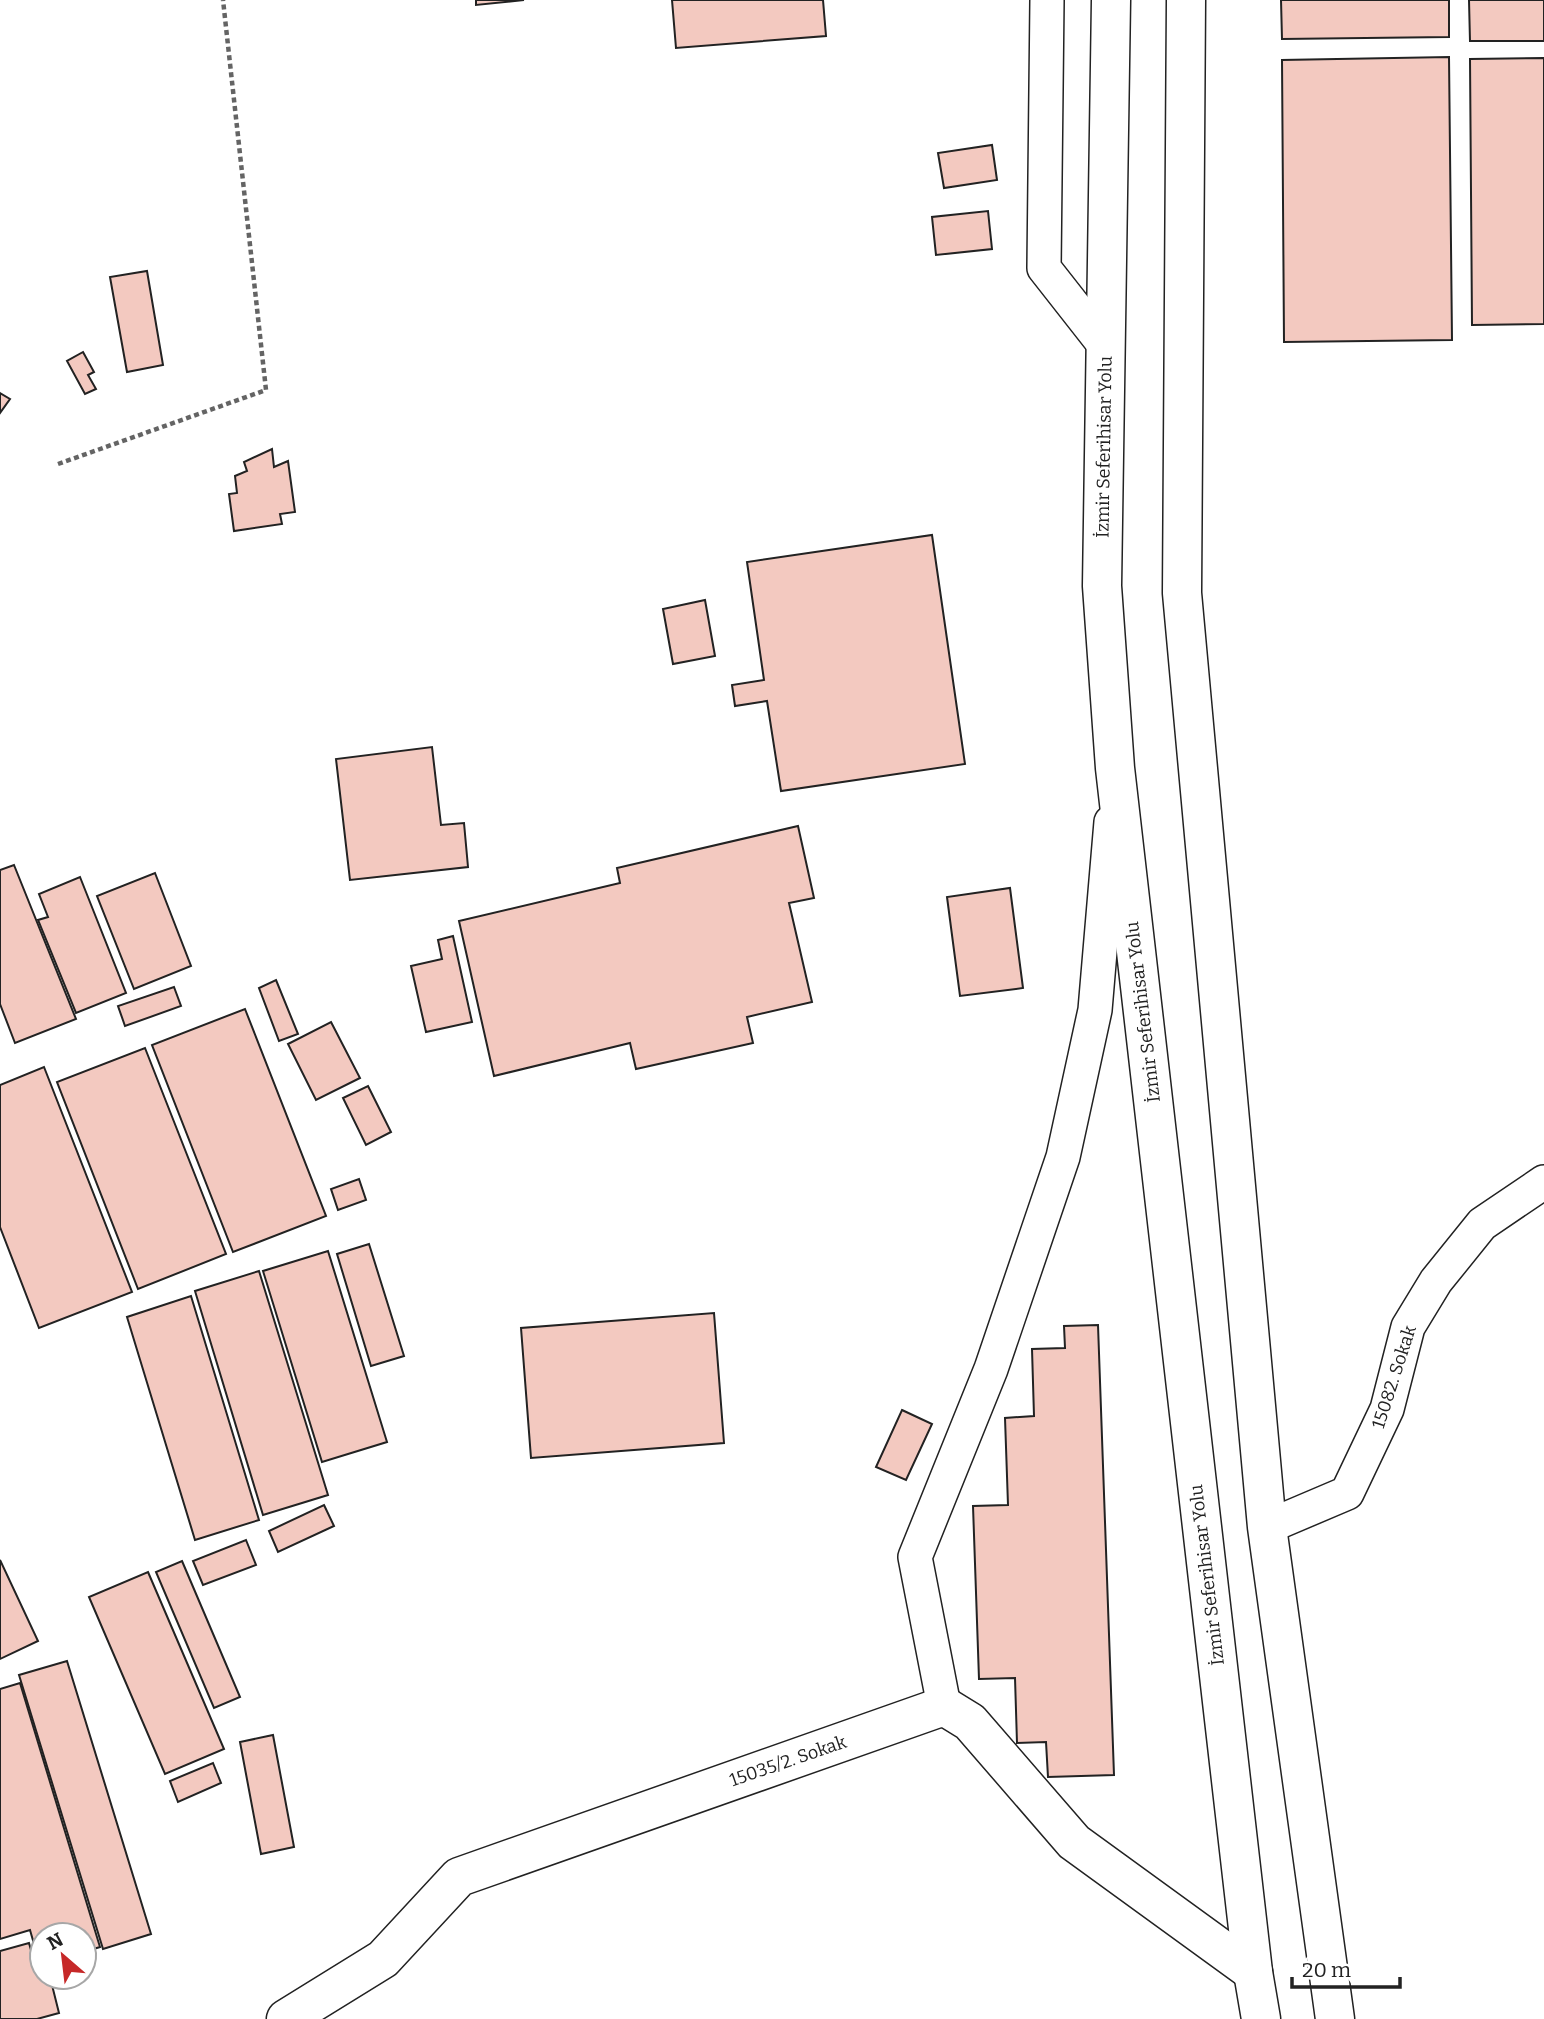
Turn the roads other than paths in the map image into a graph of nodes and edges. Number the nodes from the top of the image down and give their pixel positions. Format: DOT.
graph roads {
  1 [pos="1047,0"];
  2 [pos="1111,0"];
  3 [pos="1186,0"];
  4 [pos="1106,347"];
  5 [pos="1115,768"];
  6 [pos="1544,1182"];
  7 [pos="1267,1527"];
  8 [pos="944,1706"];
  9 [pos="1252,1972"];
  10 [pos="286,2019"];
  11 [pos="1261,2019"];
  12 [pos="1335,2019"];
  1 -- 4 [label="street"];
  2 -- 4 [label="main road, İzmir Seferihisar Yolu"];
  3 -- 7 [label="main road"];
  4 -- 5 [label="main road, İzmir Seferihisar Yolu"];
  5 -- 8 [label="street"];
  5 -- 9 [label="main road, İzmir Seferihisar Yolu"];
  6 -- 7 [label="street, 15082. Sokak"];
  7 -- 12 [label="main road"];
  8 -- 9 [label="main road"];
  8 -- 10 [label="main road, 15035/2. Sokak"];
  9 -- 11 [label="main road, İzmir Seferihisar Yolu"];
}
